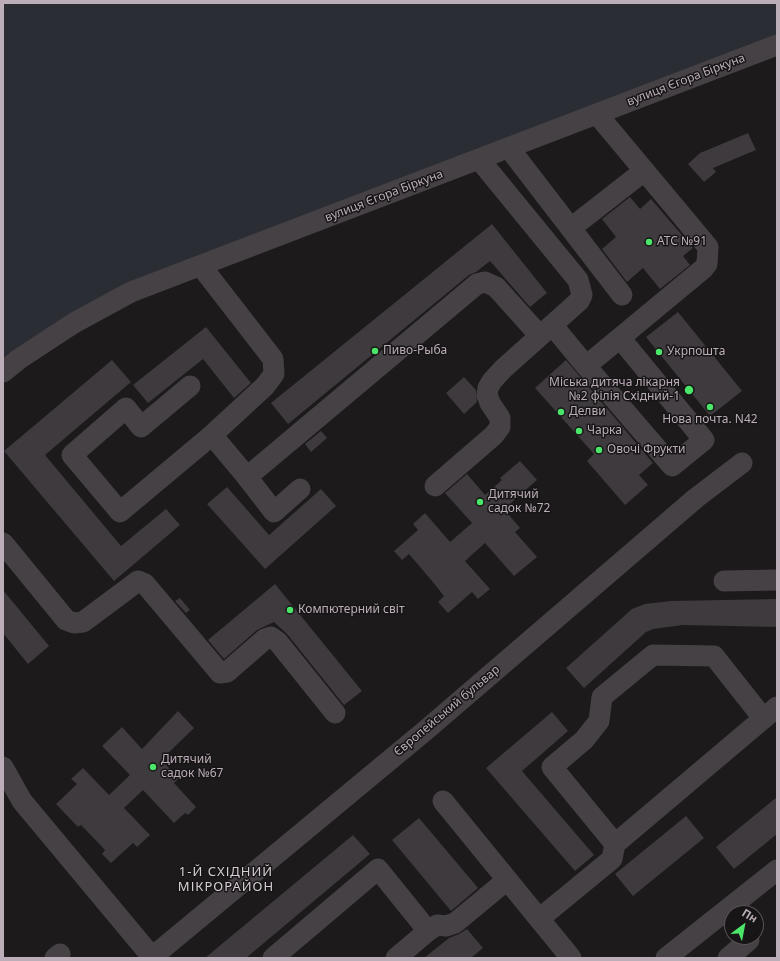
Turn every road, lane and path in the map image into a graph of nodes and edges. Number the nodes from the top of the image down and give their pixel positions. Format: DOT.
graph roads {
  1 [pos="777,45"];
  2 [pos="597,114"];
  3 [pos="509,148"];
  4 [pos="479,159"];
  5 [pos="644,171"];
  6 [pos="571,228"];
  7 [pos="201,266"];
  8 [pos="622,295"];
  9 [pos="547,331"];
  10 [pos="620,338"];
  11 [pos="586,366"];
  12 [pos="3,372"];
  13 [pos="190,386"];
  14 [pos="212,435"];
  15 [pos="742,463"];
  16 [pos="247,477"];
  17 [pos="435,486"];
  18 [pos="300,489"];
  19 [pos="3,543"];
  20 [pos="777,580"];
  21 [pos="724,582"];
  22 [pos="770,712"];
  23 [pos="335,713"];
  24 [pos="3,767"];
  25 [pos="443,800"];
  26 [pos="615,844"];
  27 [pos="777,870"];
  28 [pos="507,880"];
  29 [pos="741,905"];
  30 [pos="539,919"];
  31 [pos="724,920"];
  32 [pos="428,931"];
  33 [pos="743,945"];
  34 [pos="151,958"];
  35 [pos="273,958"];
  36 [pos="396,958"];
  37 [pos="571,958"];
  38 [pos="666,958"];
  39 [pos="728,958"];
  1 -- 2 [label="street, вулиця Єгора Біркуна"];
  2 -- 3 [label="street, вулиця Єгора Біркуна"];
  2 -- 5 [label="street"];
  3 -- 4 [label="street, вулиця Єгора Біркуна"];
  3 -- 6 [label="street"];
  4 -- 7 [label="street, вулиця Єгора Біркуна"];
  4 -- 9 [label="street"];
  5 -- 6 [label="street"];
  5 -- 10 [label="street"];
  6 -- 8 [label="street"];
  7 -- 12 [label="street, вулиця Єгора Біркуна"];
  7 -- 14 [label="street"];
  9 -- 11 [label="street"];
  9 -- 16 [label="street"];
  9 -- 17 [label="street"];
  10 -- 11 [label="street"];
  10 -- 11 [label="street"];
  13 -- 14 [label="street"];
  14 -- 16 [label="street"];
  15 -- 34 [label="street, Європейський бульвар"];
  16 -- 18 [label="street"];
  19 -- 23 [label="street"];
  20 -- 21 [label="street"];
  22 -- 26 [label="street"];
  22 -- 26 [label="street"];
  24 -- 34 [label="street"];
  25 -- 28 [label="street"];
  26 -- 30 [label="street"];
  27 -- 29 [label="street"];
  28 -- 30 [label="street"];
  28 -- 32 [label="street"];
  30 -- 37 [label="street"];
  31 -- 38 [label="street"];
  32 -- 35 [label="street"];
  32 -- 36 [label="street"];
  33 -- 39 [label="street"];
}
